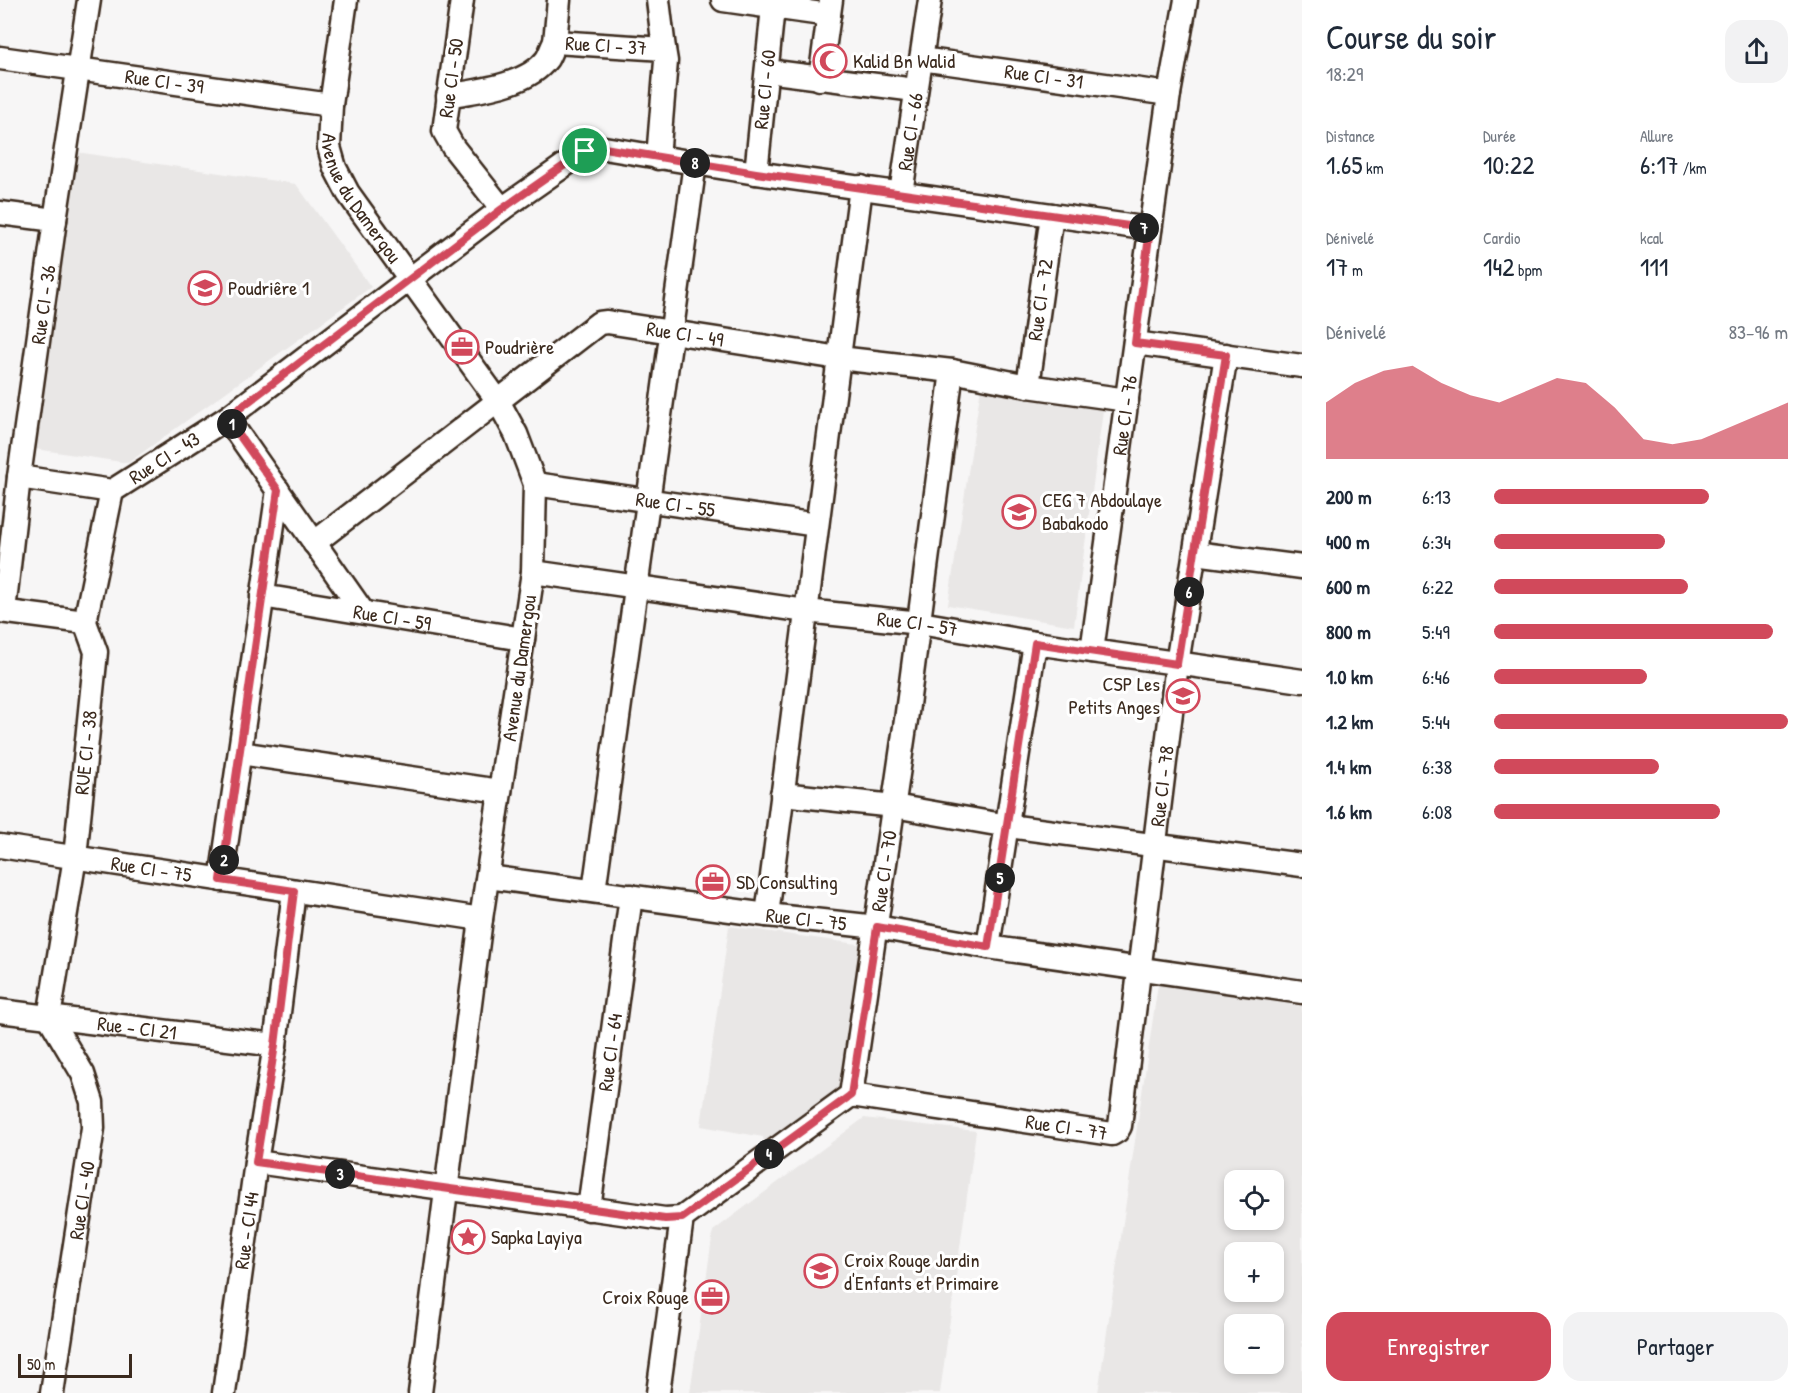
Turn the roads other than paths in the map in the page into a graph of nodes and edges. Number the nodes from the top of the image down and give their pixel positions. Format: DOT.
graph roads {
  1 [pos="89,0"];
  2 [pos="346,0"];
  3 [pos="462,0"];
  4 [pos="559,0"];
  5 [pos="658,0"];
  6 [pos="723,0"];
  7 [pos="930,0"];
  8 [pos="1186,0"];
  9 [pos="773,7"];
  10 [pos="830,8"];
  11 [pos="555,42"];
  12 [pos="665,55"];
  13 [pos="0,58"];
  14 [pos="921,59"];
  15 [pos="79,71"];
  16 [pos="766,71"];
  17 [pos="820,79"];
  18 [pos="915,90"];
  19 [pos="1169,94"];
  20 [pos="448,96"];
  21 [pos="331,105"];
  22 [pos="658,158"];
  23 [pos="694,163"];
  24 [pos="756,173"];
  25 [pos="861,187"];
  26 [pos="902,193"];
  27 [pos="502,209"];
  28 [pos="0,213"];
  29 [pos="1052,215"];
  30 [pos="55,220"];
  31 [pos="1150,229"];
  32 [pos="410,280"];
  33 [pos="671,333"];
  34 [pos="1135,343"];
  35 [pos="1226,355"];
  36 [pos="839,358"];
  37 [pos="1302,366"];
  38 [pos="952,371"];
  39 [pos="1028,386"];
  40 [pos="1127,400"];
  41 [pos="498,401"];
  42 [pos="227,418"];
  43 [pos="19,477"];
  44 [pos="535,484"];
  45 [pos="278,490"];
  46 [pos="112,491"];
  47 [pos="648,502"];
  48 [pos="817,525"];
  49 [pos="314,543"];
  50 [pos="1195,553"];
  51 [pos="1302,567"];
  52 [pos="532,572"];
  53 [pos="636,587"];
  54 [pos="262,596"];
  55 [pos="2,611"];
  56 [pos="806,611"];
  57 [pos="363,612"];
  58 [pos="86,622"];
  59 [pos="920,623"];
  60 [pos="524,639"];
  61 [pos="1035,643"];
  62 [pos="1092,651"];
  63 [pos="1177,664"];
  64 [pos="1302,681"];
  65 [pos="240,753"];
  66 [pos="500,791"];
  67 [pos="782,794"];
  68 [pos="894,806"];
  69 [pos="1008,826"];
  70 [pos="1156,845"];
  71 [pos="0,846"];
  72 [pos="75,857"];
  73 [pos="1302,865"];
  74 [pos="488,877"];
  75 [pos="221,880"];
  76 [pos="294,891"];
  77 [pos="594,891"];
  78 [pos="631,896"];
  79 [pos="767,915"];
  80 [pos="481,919"];
  81 [pos="877,927"];
  82 [pos="988,947"];
  83 [pos="1141,968"];
  84 [pos="1302,992"];
  85 [pos="0,1011"];
  86 [pos="49,1017"];
  87 [pos="275,1045"];
  88 [pos="851,1095"];
  89 [pos="256,1162"];
  90 [pos="448,1189"];
  91 [pos="589,1209"];
  92 [pos="682,1218"];
  93 [pos="52,1393"];
  94 [pos="225,1393"];
  95 [pos="420,1393"];
  96 [pos="658,1393"];
  1 -- 15 [label="street, Rue CI - 36"];
  2 -- 21 [label="street, Avenue du Damergou"];
  3 -- 20 [label="street, Rue CI - 50"];
  4 -- 11 [label="street"];
  5 -- 12 [label="street"];
  6 -- 9 [label="street"];
  7 -- 14 [label="street, Rue CI - 66"];
  8 -- 19 [label="street, Rue CI - 76"];
  9 -- 10 [label="street"];
  9 -- 16 [label="street, Rue CI - 60"];
  10 -- 17 [label="street"];
  11 -- 12 [label="street, Rue CI - 37"];
  11 -- 20 [label="street, Rue CI - 37"];
  12 -- 22 [label="street"];
  13 -- 15 [label="street, Rue CI - 39"];
  14 -- 18 [label="street, Rue CI - 66"];
  14 -- 19 [label="street, Rue CI - 31"];
  15 -- 21 [label="street, Rue CI - 39"];
  15 -- 30 [label="street, Rue CI - 36"];
  16 -- 17 [label="street"];
  16 -- 24 [label="street, Rue CI - 60"];
  17 -- 18 [label="street"];
  18 -- 26 [label="street, Rue CI - 66"];
  19 -- 31 [label="street, Rue CI - 76"];
  20 -- 27 [label="street, Rue CI - 50"];
  21 -- 32 [label="street, Avenue du Damergou"];
  22 -- 23 [label="street, Rue CI - 43"];
  22 -- 27 [label="street, Rue CI - 43"];
  23 -- 24 [label="street, Rue CI - 43"];
  23 -- 33 [label="street"];
  24 -- 25 [label="street, Rue CI - 43"];
  25 -- 26 [label="street, Rue CI - 43"];
  25 -- 36 [label="street"];
  26 -- 29 [label="street, Rue CI - 43"];
  27 -- 32 [label="street, Rue CI - 43"];
  28 -- 30 [label="street"];
  29 -- 31 [label="street, Rue CI - 43"];
  29 -- 39 [label="street, Rue CI - 72"];
  30 -- 43 [label="street, Rue CI - 36"];
  31 -- 34 [label="street, Rue CI - 76"];
  32 -- 41 [label="street, Avenue du Damergou"];
  32 -- 42 [label="street, Rue CI - 43"];
  33 -- 36 [label="street, Rue CI - 49"];
  33 -- 41 [label="street, Rue CI - 49"];
  33 -- 47 [label="street"];
  34 -- 35 [label="street"];
  34 -- 40 [label="street, Rue CI - 76"];
  35 -- 37 [label="street"];
  35 -- 50 [label="street, Rue CI - 78"];
  36 -- 38 [label="street, Rue CI - 49"];
  36 -- 48 [label="street"];
  38 -- 39 [label="street, Rue CI - 49"];
  38 -- 59 [label="street, Rue CI - 70"];
  39 -- 40 [label="street, Rue CI - 49"];
  40 -- 62 [label="street, Rue CI - 76"];
  41 -- 44 [label="street, Avenue du Damergou"];
  41 -- 49 [label="street, Rue CI - 49"];
  42 -- 45 [label="street"];
  42 -- 46 [label="street, Rue CI - 43"];
  43 -- 46 [label="street, Rue CI - 43"];
  43 -- 55 [label="street, Rue CI - 36"];
  44 -- 47 [label="street, Rue CI - 55"];
  44 -- 52 [label="street, Avenue du Damergou"];
  45 -- 49 [label="street"];
  45 -- 54 [label="street"];
  46 -- 58 [label="street, RUE CI - 38"];
  47 -- 48 [label="street, Rue CI - 55"];
  47 -- 53 [label="street"];
  48 -- 56 [label="street"];
  49 -- 57 [label="street"];
  50 -- 51 [label="street"];
  50 -- 63 [label="street, Rue CI - 78"];
  52 -- 53 [label="street, Rue CI - 57"];
  52 -- 60 [label="street, Avenue du Damergou"];
  53 -- 56 [label="street, Rue CI - 57"];
  53 -- 77 [label="street"];
  54 -- 57 [label="street, Rue CI - 59"];
  54 -- 65 [label="street"];
  55 -- 58 [label="street, Rue CI - 36"];
  56 -- 59 [label="street, Rue CI - 57"];
  56 -- 67 [label="street"];
  57 -- 60 [label="street, Rue CI - 59"];
  58 -- 72 [label="street, RUE CI - 38"];
  59 -- 61 [label="street, Rue CI - 57"];
  59 -- 68 [label="street, Rue CI - 70"];
  60 -- 66 [label="street, Avenue du Damergou"];
  61 -- 62 [label="street, Rue CI - 57"];
  61 -- 69 [label="street"];
  62 -- 63 [label="street, Rue CI - 57"];
  63 -- 64 [label="street, Rue CI - 57"];
  63 -- 70 [label="street, Rue CI - 78"];
  65 -- 66 [label="street"];
  65 -- 75 [label="street"];
  66 -- 74 [label="street, Avenue du Damergou"];
  67 -- 68 [label="street"];
  67 -- 79 [label="street"];
  68 -- 69 [label="street"];
  68 -- 81 [label="street, Rue CI - 70"];
  69 -- 70 [label="street"];
  69 -- 82 [label="street"];
  70 -- 73 [label="street"];
  70 -- 83 [label="street, Rue CI - 78"];
  71 -- 72 [label="street, Rue CI - 75"];
  72 -- 75 [label="street, Rue CI - 75"];
  72 -- 86 [label="street, RUE CI - 38"];
  74 -- 77 [label="street, Rue CI - 75"];
  74 -- 80 [label="street, Avenue du Damergou"];
  75 -- 76 [label="street, Rue CI - 75"];
  76 -- 80 [label="street, Rue CI - 75"];
  76 -- 87 [label="street, Rue - CI 44"];
  77 -- 78 [label="street, Rue CI - 75"];
  78 -- 79 [label="street, Rue CI - 75"];
  78 -- 91 [label="street, Rue CI - 64"];
  79 -- 81 [label="street, Rue CI - 75"];
  80 -- 90 [label="street, Avenue du Damergou"];
  81 -- 82 [label="street, Rue CI - 75"];
  81 -- 88 [label="street, Rue CI - 70"];
  82 -- 83 [label="street, Rue CI - 75"];
  83 -- 84 [label="street, Rue CI - 75"];
  83 -- 88 [label="street, Rue CI - 77"];
  85 -- 86 [label="street, Rue - CI 21"];
  86 -- 87 [label="street, Rue - CI 21"];
  86 -- 93 [label="street, Rue CI - 40"];
  87 -- 89 [label="street, Rue - CI 44"];
  88 -- 92 [label="street"];
  89 -- 90 [label="street"];
  89 -- 94 [label="street, Rue - CI 44"];
  90 -- 91 [label="street"];
  90 -- 95 [label="street, Avenue du Damergou"];
  91 -- 92 [label="street"];
  92 -- 96 [label="street"];
}
